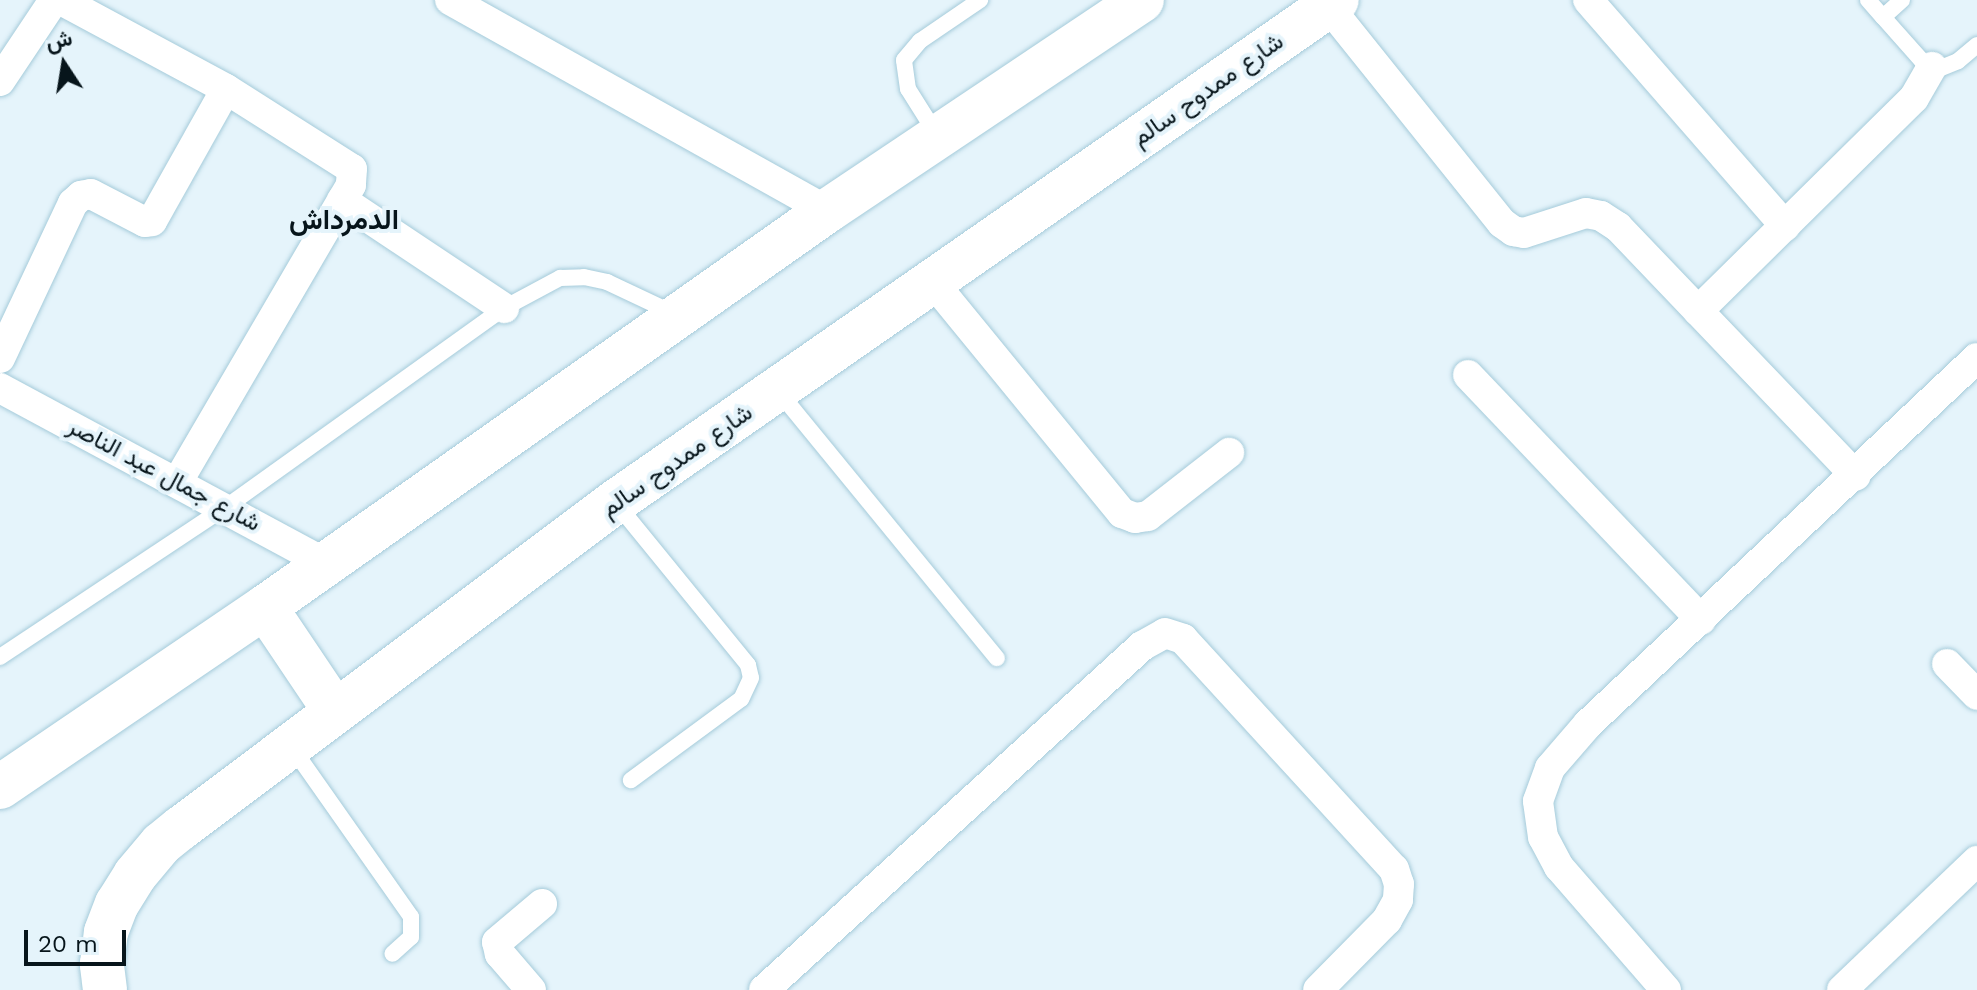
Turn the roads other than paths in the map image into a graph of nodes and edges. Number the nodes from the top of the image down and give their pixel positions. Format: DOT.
graph roads {
  1 [pos="54,0"];
  2 [pos="61,0"];
  3 [pos="450,0"];
  4 [pos="980,0"];
  5 [pos="1142,0"];
  6 [pos="1588,0"];
  7 [pos="1868,0"];
  8 [pos="1902,0"];
  9 [pos="1333,3"];
  10 [pos="1883,17"];
  11 [pos="1977,45"];
  12 [pos="1932,67"];
  13 [pos="0,81"];
  14 [pos="226,89"];
  15 [pos="938,136"];
  16 [pos="342,200"];
  17 [pos="827,211"];
  18 [pos="1785,226"];
  19 [pos="932,281"];
  20 [pos="504,308"];
  21 [pos="1698,311"];
  22 [pos="680,316"];
  23 [pos="0,358"];
  24 [pos="1977,358"];
  25 [pos="1468,375"];
  26 [pos="0,388"];
  27 [pos="778,391"];
  28 [pos="1229,453"];
  29 [pos="1856,476"];
  30 [pos="177,483"];
  31 [pos="615,502"];
  32 [pos="226,507"];
  33 [pos="327,564"];
  34 [pos="265,607"];
  35 [pos="1701,620"];
  36 [pos="0,657"];
  37 [pos="997,658"];
  38 [pos="1947,664"];
  39 [pos="1977,695"];
  40 [pos="335,711"];
  41 [pos="290,745"];
  42 [pos="631,780"];
  43 [pos="0,787"];
  44 [pos="1977,861"];
  45 [pos="542,904"];
  46 [pos="392,954"];
  47 [pos="105,990"];
  48 [pos="531,990"];
  49 [pos="764,990"];
  50 [pos="1318,990"];
  51 [pos="1666,990"];
  52 [pos="1842,990"];
  1 -- 13 [label="street"];
  2 -- 14 [label="street"];
  3 -- 17 [label="street"];
  4 -- 15 [label="lane"];
  5 -- 15 [label="main road"];
  6 -- 18 [label="street"];
  7 -- 10 [label="lane"];
  8 -- 10 [label="lane"];
  9 -- 19 [label="main road, شارع ممدوح سالم"];
  9 -- 21 [label="street"];
  10 -- 12 [label="lane"];
  11 -- 12 [label="lane"];
  12 -- 18 [label="street"];
  14 -- 16 [label="street"];
  14 -- 23 [label="street"];
  15 -- 17 [label="main road"];
  16 -- 20 [label="street"];
  16 -- 30 [label="street"];
  17 -- 22 [label="main road"];
  18 -- 21 [label="street"];
  19 -- 27 [label="main road, شارع ممدوح سالم"];
  19 -- 28 [label="street"];
  20 -- 22 [label="lane"];
  20 -- 32 [label="lane"];
  21 -- 29 [label="street"];
  22 -- 33 [label="main road"];
  24 -- 29 [label="street"];
  25 -- 35 [label="street"];
  26 -- 30 [label="street, شارع جمال عبد الناصر"];
  27 -- 31 [label="main road, شارع ممدوح سالم"];
  27 -- 37 [label="lane"];
  29 -- 35 [label="street"];
  30 -- 32 [label="street, شارع جمال عبد الناصر"];
  31 -- 40 [label="main road, شارع ممدوح سالم"];
  31 -- 42 [label="lane"];
  32 -- 33 [label="street, شارع جمال عبد الناصر"];
  32 -- 36 [label="lane"];
  33 -- 34 [label="main road"];
  34 -- 40 [label="main road"];
  34 -- 43 [label="main road"];
  35 -- 51 [label="street"];
  38 -- 39 [label="street"];
  40 -- 41 [label="main road, شارع ممدوح سالم"];
  41 -- 46 [label="lane"];
  41 -- 47 [label="main road, شارع ممدوح سالم"];
  44 -- 52 [label="street"];
  45 -- 48 [label="street"];
  49 -- 50 [label="street"];
}
